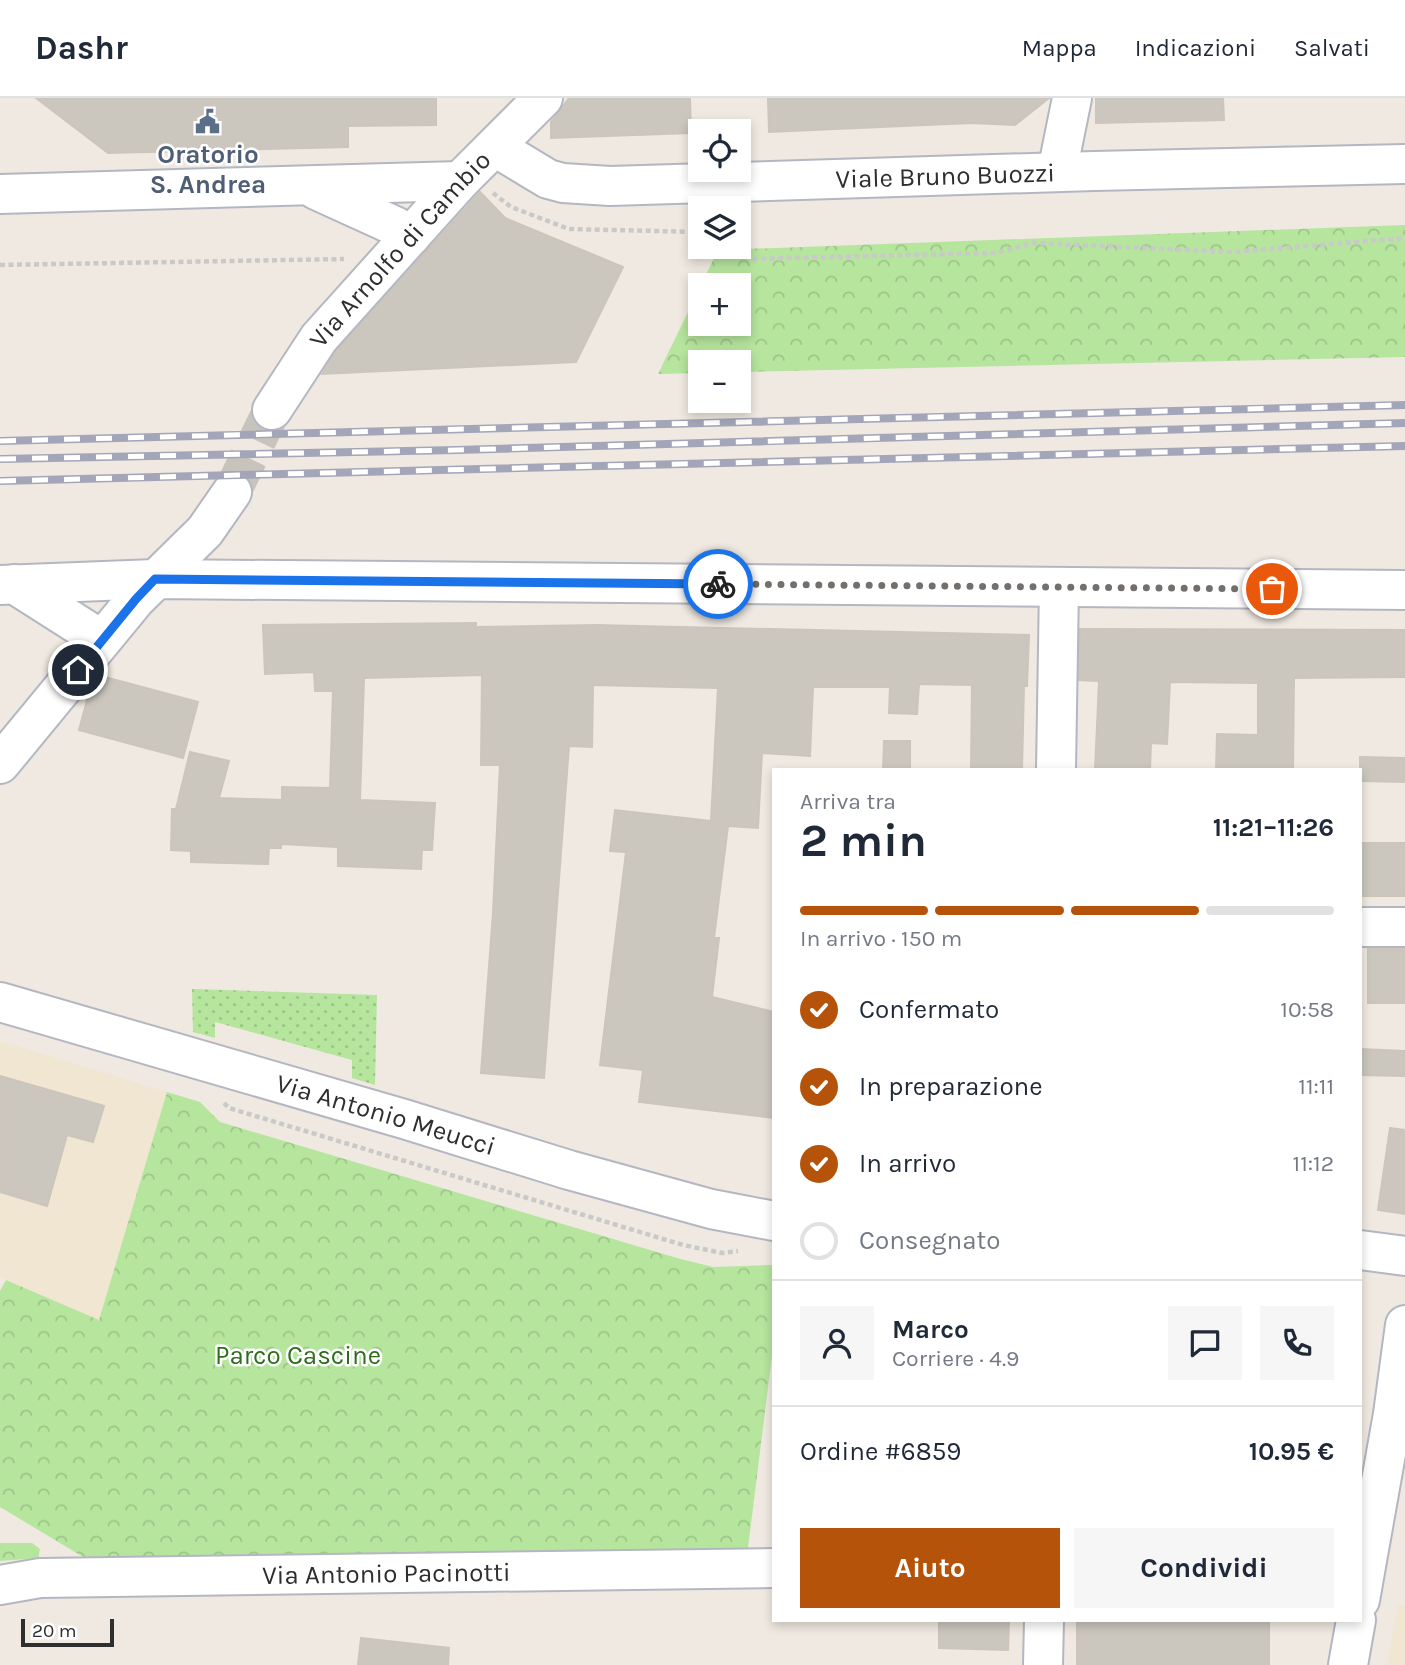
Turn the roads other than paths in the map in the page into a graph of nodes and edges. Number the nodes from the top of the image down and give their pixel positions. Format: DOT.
graph roads {
  1 [pos="543,98"];
  2 [pos="1072,98"];
  3 [pos="495,147"];
  4 [pos="1405,164"];
  5 [pos="1057,172"];
  6 [pos="460,181"];
  7 [pos="307,186"];
  8 [pos="0,194"];
  9 [pos="411,236"];
  10 [pos="272,410"];
  11 [pos="232,492"];
  12 [pos="155,579"];
  13 [pos="7,584"];
  14 [pos="1059,587"];
  15 [pos="1405,590"];
  16 [pos="102,640"];
  17 [pos="0,764"];
  18 [pos="1056,768"];
  19 [pos="1362,927"];
  20 [pos="1405,927"];
  21 [pos="0,1002"];
  22 [pos="772,1221"];
  23 [pos="1362,1250"];
  24 [pos="1405,1256"];
  25 [pos="1405,1325"];
  26 [pos="1399,1415"];
  27 [pos="772,1568"];
  28 [pos="0,1586"];
  29 [pos="1362,1591"];
  30 [pos="1044,1622"];
  31 [pos="1356,1622"];
  32 [pos="1044,1665"];
  33 [pos="1348,1665"];
  1 -- 3 [label="street, Via Arnolfo di Cambio"];
  2 -- 5 [label="street"];
  3 -- 5 [label="street, Viale Bruno Buozzi"];
  3 -- 6 [label="street, Via Arnolfo di Cambio"];
  4 -- 5 [label="street, Viale Bruno Buozzi"];
  6 -- 7 [label="street"];
  6 -- 9 [label="street, Via Arnolfo di Cambio"];
  7 -- 8 [label="street"];
  7 -- 9 [label="street"];
  9 -- 10 [label="street, Via Arnolfo di Cambio"];
  11 -- 12 [label="street"];
  12 -- 13 [label="street"];
  12 -- 14 [label="street"];
  12 -- 16 [label="street"];
  13 -- 16 [label="street"];
  14 -- 15 [label="street"];
  14 -- 18 [label="street"];
  16 -- 17 [label="street"];
  19 -- 20 [label="street"];
  21 -- 22 [label="street, Via Antonio Meucci"];
  23 -- 24 [label="street"];
  25 -- 26 [label="street"];
  26 -- 29 [label="street"];
  27 -- 28 [label="street, Via Antonio Pacinotti"];
  30 -- 32 [label="street"];
  31 -- 33 [label="street"];
}
